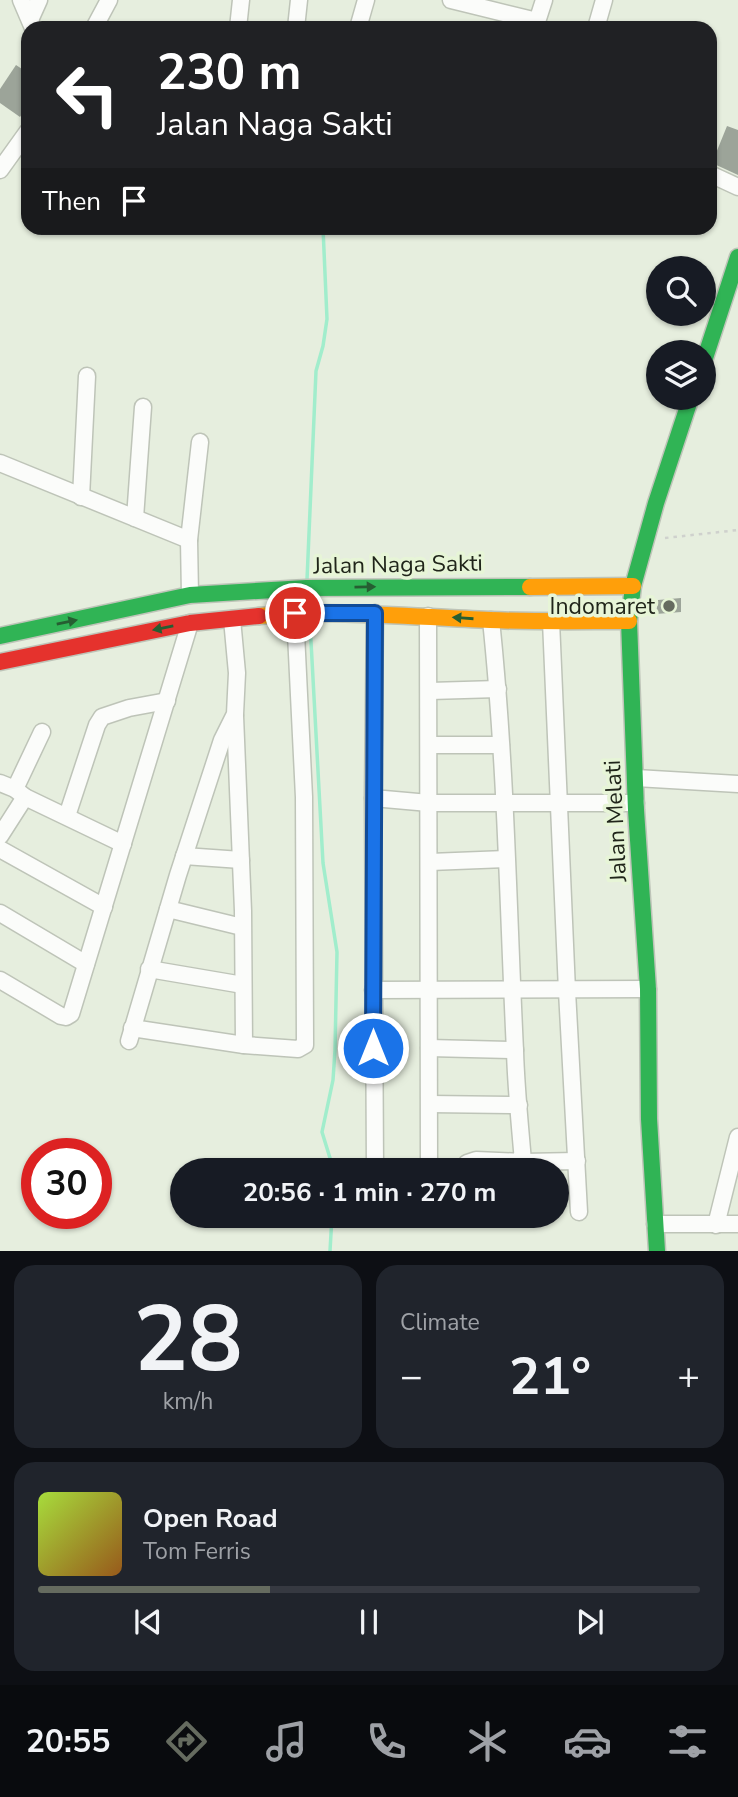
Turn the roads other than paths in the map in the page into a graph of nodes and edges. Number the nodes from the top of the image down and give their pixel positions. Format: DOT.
graph roads {
  1 [pos="21,0"];
  2 [pos="40,0"];
  3 [pos="109,0"];
  4 [pos="241,0"];
  5 [pos="299,0"];
  6 [pos="366,0"];
  7 [pos="451,0"];
  8 [pos="544,0"];
  9 [pos="604,0"];
  10 [pos="30,21"];
  11 [pos="32,21"];
  12 [pos="98,21"];
  13 [pos="239,21"];
  14 [pos="297,21"];
  15 [pos="360,21"];
  16 [pos="522,21"];
  17 [pos="537,21"];
  18 [pos="598,21"];
  19 [pos="21,141"];
  20 [pos="0,170"];
  21 [pos="717,177"];
  22 [pos="738,187"];
  23 [pos="738,257"];
  24 [pos="711,340"];
  25 [pos="87,376"];
  26 [pos="143,407"];
  27 [pos="687,410"];
  28 [pos="200,442"];
  29 [pos="0,463"];
  30 [pos="81,497"];
  31 [pos="135,519"];
  32 [pos="189,540"];
  33 [pos="633,586"];
  34 [pos="190,595"];
  35 [pos="295,613"];
  36 [pos="375,613"];
  37 [pos="428,616"];
  38 [pos="232,619"];
  39 [pos="491,620"];
  40 [pos="551,621"];
  41 [pos="629,621"];
  42 [pos="190,623"];
  43 [pos="0,636"];
  44 [pos="0,662"];
  45 [pos="498,690"];
  46 [pos="430,691"];
  47 [pos="167,701"];
  48 [pos="235,713"];
  49 [pos="43,732"];
  50 [pos="501,744"];
  51 [pos="430,745"];
  52 [pos="636,778"];
  53 [pos="738,784"];
  54 [pos="13,790"];
  55 [pos="373,798"];
  56 [pos="429,803"];
  57 [pos="559,803"];
  58 [pos="636,803"];
  59 [pos="504,804"];
  60 [pos="67,816"];
  61 [pos="0,836"];
  62 [pos="123,844"];
  63 [pos="0,849"];
  64 [pos="184,856"];
  65 [pos="506,859"];
  66 [pos="241,860"];
  67 [pos="430,862"];
  68 [pos="104,907"];
  69 [pos="168,909"];
  70 [pos="0,913"];
  71 [pos="242,927"];
  72 [pos="86,964"];
  73 [pos="149,969"];
  74 [pos="0,980"];
  75 [pos="243,985"];
  76 [pos="427,989"];
  77 [pos="514,989"];
  78 [pos="648,989"];
  79 [pos="373,990"];
  80 [pos="566,991"];
  81 [pos="243,1045"];
  82 [pos="429,1048"];
  83 [pos="515,1050"];
  84 [pos="430,1104"];
  85 [pos="519,1105"];
  86 [pos="738,1137"];
  87 [pos="375,1158"];
  88 [pos="429,1158"];
  89 [pos="522,1158"];
  90 [pos="577,1161"];
  91 [pos="569,1162"];
  92 [pos="579,1212"];
  93 [pos="655,1224"];
  94 [pos="738,1224"];
  95 [pos="716,1225"];
  96 [pos="657,1251"];
  1 -- 10 [label="street"];
  2 -- 11 [label="street"];
  3 -- 12 [label="street"];
  4 -- 13 [label="street"];
  5 -- 14 [label="street"];
  6 -- 15 [label="street"];
  7 -- 16 [label="street"];
  8 -- 17 [label="street"];
  9 -- 18 [label="street"];
  19 -- 20 [label="street"];
  21 -- 22 [label="street"];
  23 -- 24 [label="main road"];
  25 -- 30 [label="street"];
  26 -- 31 [label="street"];
  27 -- 33 [label="main road, Jalan Melati"];
  28 -- 32 [label="street"];
  29 -- 30 [label="street"];
  30 -- 31 [label="street"];
  31 -- 32 [label="street"];
  32 -- 34 [label="street"];
  34 -- 33 [label="main road, Jalan Naga Sakti, one-way"];
  33 -- 41 [label="main road, Jalan Melati"];
  43 -- 34 [label="main road, Jalan Naga Sakti, one-way"];
  35 -- 36 [label="main road, Jalan Naga Sakti"];
  35 -- 38 [label="main road, Jalan Naga Sakti"];
  35 -- 81 [label="street"];
  36 -- 37 [label="main road, Jalan Naga Sakti"];
  36 -- 55 [label="street"];
  39 -- 37 [label="main road, Jalan Naga Sakti, one-way"];
  37 -- 46 [label="street"];
  38 -- 42 [label="main road, Jalan Naga Sakti"];
  38 -- 48 [label="street"];
  39 -- 40 [label="main road, Jalan Naga Sakti"];
  39 -- 45 [label="street"];
  40 -- 41 [label="main road, Jalan Naga Sakti"];
  40 -- 57 [label="street"];
  41 -- 52 [label="main road, Jalan Melati"];
  42 -- 44 [label="main road, Jalan Naga Sakti, one-way"];
  42 -- 47 [label="street"];
  45 -- 46 [label="street"];
  45 -- 50 [label="street"];
  46 -- 51 [label="street"];
  47 -- 60 [label="street"];
  47 -- 62 [label="street"];
  48 -- 64 [label="street"];
  48 -- 66 [label="street"];
  49 -- 54 [label="street"];
  50 -- 51 [label="street"];
  50 -- 59 [label="street"];
  51 -- 56 [label="street"];
  52 -- 53 [label="street"];
  52 -- 58 [label="main road, Jalan Melati"];
  54 -- 60 [label="street"];
  54 -- 61 [label="street"];
  55 -- 56 [label="street"];
  55 -- 79 [label="street"];
  56 -- 59 [label="street"];
  56 -- 67 [label="street"];
  57 -- 58 [label="street"];
  57 -- 59 [label="street"];
  57 -- 80 [label="street"];
  58 -- 78 [label="main road, Jalan Melati"];
  59 -- 65 [label="street"];
  60 -- 62 [label="street"];
  62 -- 68 [label="street"];
  63 -- 68 [label="street"];
  64 -- 66 [label="street"];
  64 -- 69 [label="street"];
  65 -- 67 [label="street"];
  65 -- 77 [label="street"];
  66 -- 71 [label="street"];
  67 -- 76 [label="street"];
  68 -- 72 [label="street"];
  69 -- 71 [label="street"];
  69 -- 73 [label="street"];
  70 -- 72 [label="street"];
  71 -- 75 [label="street"];
  72 -- 74 [label="street"];
  73 -- 75 [label="street"];
  73 -- 81 [label="street"];
  75 -- 81 [label="street"];
  76 -- 77 [label="street"];
  76 -- 79 [label="street"];
  76 -- 82 [label="street"];
  77 -- 80 [label="street"];
  77 -- 83 [label="street"];
  78 -- 80 [label="street"];
  78 -- 93 [label="main road, Jalan Melati"];
  79 -- 87 [label="street"];
  80 -- 90 [label="street"];
  82 -- 83 [label="street"];
  82 -- 84 [label="street"];
  83 -- 85 [label="street"];
  84 -- 85 [label="street"];
  84 -- 88 [label="street"];
  85 -- 89 [label="street"];
  86 -- 95 [label="street"];
  90 -- 91 [label="street"];
  90 -- 92 [label="street"];
  93 -- 95 [label="street"];
  93 -- 96 [label="main road, Jalan Melati"];
  94 -- 95 [label="street"];
}
